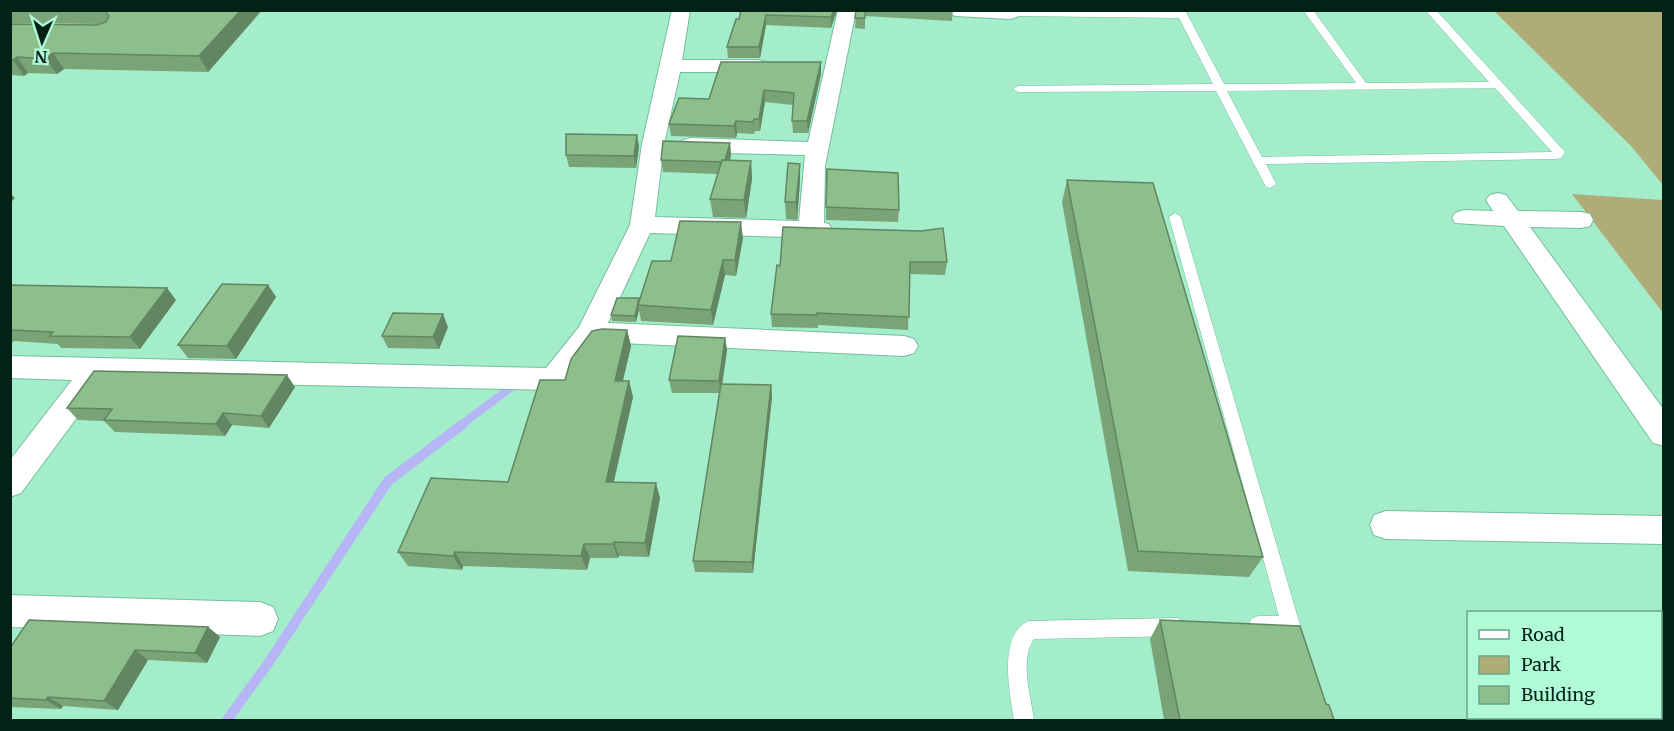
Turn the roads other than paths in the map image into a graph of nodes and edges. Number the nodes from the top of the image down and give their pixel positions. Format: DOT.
graph roads {
  1 [pos="681,10"];
  2 [pos="847,10"];
  3 [pos="956,10"];
  4 [pos="1308,10"];
  5 [pos="1430,10"];
  6 [pos="1010,13"];
  7 [pos="1181,13"];
  8 [pos="671,66"];
  9 [pos="777,66"];
  10 [pos="813,66"];
  11 [pos="836,66"];
  12 [pos="1499,85"];
  13 [pos="1364,87"];
  14 [pos="1221,88"];
  15 [pos="1018,89"];
  16 [pos="653,144"];
  17 [pos="818,149"];
  18 [pos="1258,161"];
  19 [pos="1270,184"];
  20 [pos="1506,210"];
  21 [pos="1175,217"];
  22 [pos="1464,218"];
  23 [pos="1581,220"];
  24 [pos="642,225"];
  25 [pos="811,230"];
  26 [pos="844,231"];
  27 [pos="590,332"];
  28 [pos="904,346"];
  29 [pos="10,367"];
  30 [pos="96,370"];
  31 [pos="1664,434"];
  32 [pos="10,484"];
  33 [pos="1386,525"];
  34 [pos="1664,530"];
  35 [pos="10,611"];
  36 [pos="260,619"];
  37 [pos="1291,625"];
  38 [pos="1196,626"];
  39 [pos="1244,626"];
  40 [pos="1298,646"];
  41 [pos="1024,720"];
  1 -- 8 [label="street"];
  2 -- 11 [label="street"];
  3 -- 6 [label="street"];
  4 -- 13 [label="lane"];
  5 -- 12 [label="lane"];
  6 -- 7 [label="lane"];
  7 -- 14 [label="lane"];
  8 -- 9 [label="street"];
  8 -- 16 [label="street"];
  10 -- 11 [label="street"];
  11 -- 17 [label="street"];
  12 -- 13 [label="lane"];
  12 -- 18 [label="lane"];
  13 -- 14 [label="lane"];
  14 -- 15 [label="lane"];
  14 -- 18 [label="lane"];
  16 -- 17 [label="street"];
  16 -- 24 [label="street"];
  17 -- 25 [label="street"];
  18 -- 19 [label="lane"];
  20 -- 22 [label="street"];
  20 -- 23 [label="street"];
  20 -- 31 [label="street"];
  21 -- 37 [label="lane"];
  24 -- 25 [label="street"];
  24 -- 27 [label="street"];
  25 -- 26 [label="street"];
  27 -- 28 [label="street"];
  27 -- 30 [label="street"];
  29 -- 30 [label="street"];
  30 -- 32 [label="street"];
  33 -- 34 [label="street"];
  35 -- 36 [label="street"];
  37 -- 39 [label="lane"];
  37 -- 40 [label="lane"];
  38 -- 41 [label="lane"];
}
